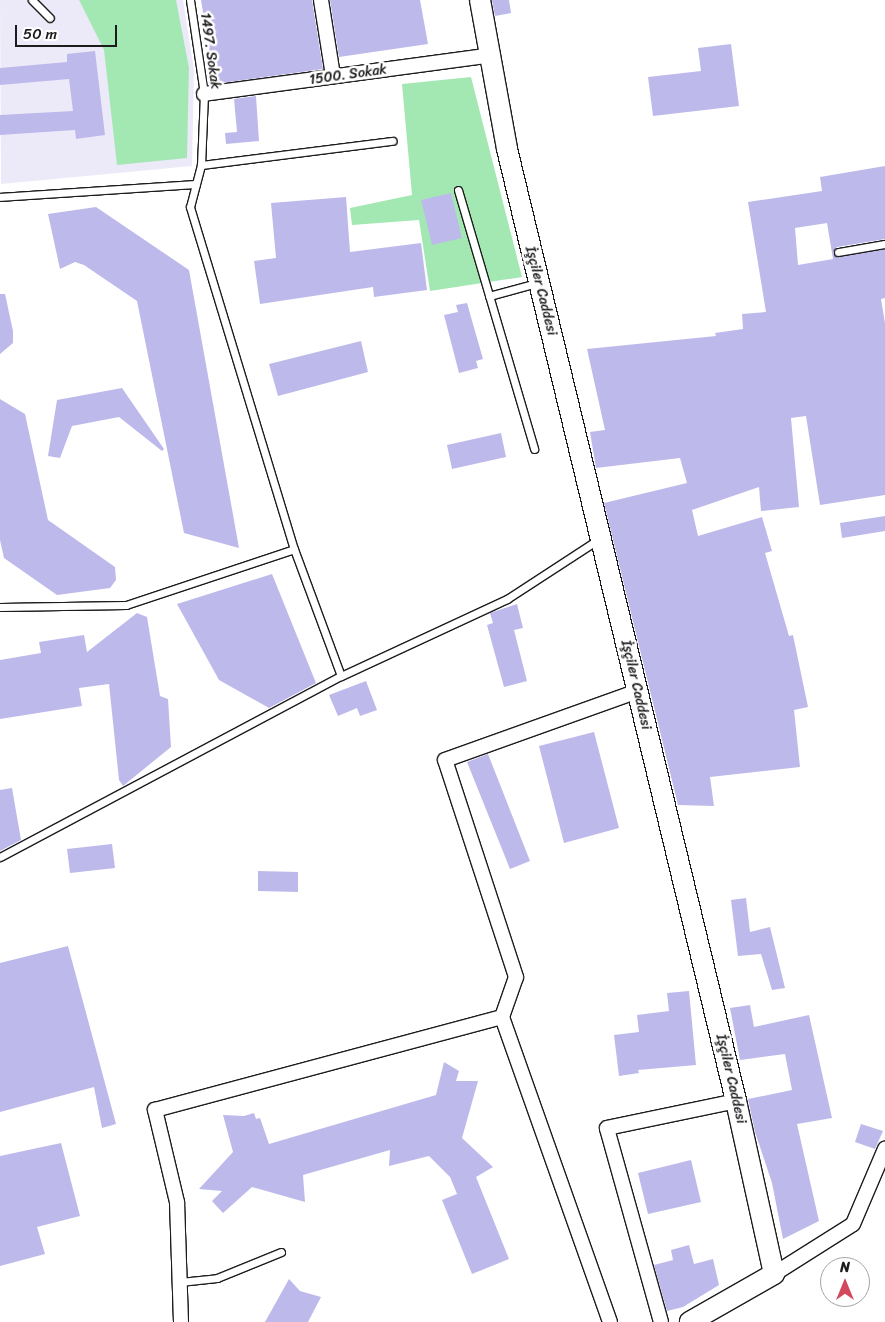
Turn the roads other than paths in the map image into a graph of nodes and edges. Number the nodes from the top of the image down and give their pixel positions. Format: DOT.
graph roads {
  1 [pos="32,0"];
  2 [pos="190,0"];
  3 [pos="321,0"];
  4 [pos="480,0"];
  5 [pos="50,18"];
  6 [pos="491,56"];
  7 [pos="333,76"];
  8 [pos="204,94"];
  9 [pos="392,141"];
  10 [pos="201,165"];
  11 [pos="196,184"];
  12 [pos="458,190"];
  13 [pos="0,197"];
  14 [pos="885,244"];
  15 [pos="838,252"];
  16 [pos="540,283"];
  17 [pos="489,296"];
  18 [pos="534,449"];
  19 [pos="601,538"];
  20 [pos="294,549"];
  21 [pos="0,607"];
  22 [pos="341,676"];
  23 [pos="638,691"];
  24 [pos="0,857"];
  25 [pos="502,1017"];
  26 [pos="736,1101"];
  27 [pos="885,1149"];
  28 [pos="281,1252"];
  29 [pos="774,1274"];
  30 [pos="180,1282"];
  31 [pos="181,1322"];
  32 [pos="610,1322"];
  33 [pos="661,1322"];
  34 [pos="690,1322"];
  1 -- 5 [label="lane"];
  2 -- 8 [label="lane, 1497. Sokak"];
  3 -- 7 [label="street"];
  4 -- 6 [label="street, İşçiler Caddesi"];
  6 -- 7 [label="street, 1500. Sokak"];
  6 -- 16 [label="street, İşçiler Caddesi"];
  7 -- 8 [label="street, 1500. Sokak"];
  8 -- 10 [label="lane, 1497. Sokak"];
  9 -- 10 [label="lane"];
  10 -- 11 [label="lane, 1497. Sokak"];
  11 -- 13 [label="lane"];
  11 -- 20 [label="lane, 1497. Sokak"];
  12 -- 17 [label="lane"];
  14 -- 15 [label="lane"];
  16 -- 17 [label="lane"];
  16 -- 19 [label="street, İşçiler Caddesi"];
  17 -- 18 [label="lane"];
  19 -- 22 [label="lane"];
  19 -- 23 [label="street, İşçiler Caddesi"];
  20 -- 21 [label="lane"];
  20 -- 22 [label="lane, 1497. Sokak"];
  22 -- 24 [label="lane"];
  23 -- 25 [label="street"];
  23 -- 26 [label="street, İşçiler Caddesi"];
  25 -- 30 [label="street"];
  25 -- 32 [label="street"];
  26 -- 29 [label="street, İşçiler Caddesi"];
  26 -- 33 [label="street"];
  27 -- 29 [label="street"];
  28 -- 30 [label="lane"];
  29 -- 34 [label="street"];
  30 -- 31 [label="street"];
}
